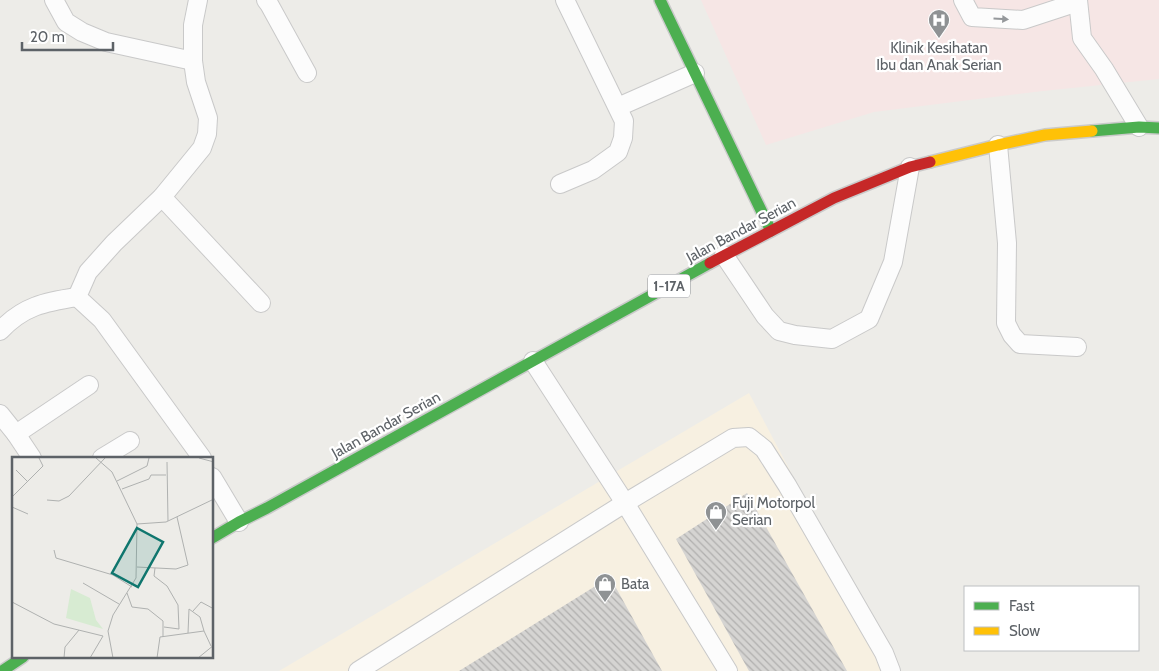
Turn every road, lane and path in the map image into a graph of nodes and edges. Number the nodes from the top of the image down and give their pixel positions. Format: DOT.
graph roads {
  1 [pos="54,0"];
  2 [pos="198,0"];
  3 [pos="266,0"];
  4 [pos="565,0"];
  5 [pos="660,0"];
  6 [pos="963,0"];
  7 [pos="1078,1"];
  8 [pos="193,61"];
  9 [pos="307,73"];
  10 [pos="695,73"];
  11 [pos="618,107"];
  12 [pos="1140,127"];
  13 [pos="1159,128"];
  14 [pos="998,145"];
  15 [pos="910,167"];
  16 [pos="560,184"];
  17 [pos="162,198"];
  18 [pos="771,231"];
  19 [pos="724,255"];
  20 [pos="77,297"];
  21 [pos="261,303"];
  22 [pos="1,327"];
  23 [pos="1077,347"];
  24 [pos="533,361"];
  25 [pos="89,385"];
  26 [pos="0,414"];
  27 [pos="16,434"];
  28 [pos="130,441"];
  29 [pos="31,457"];
  30 [pos="104,457"];
  31 [pos="201,457"];
  32 [pos="214,480"];
  33 [pos="625,503"];
  34 [pos="239,522"];
  35 [pos="214,537"];
  36 [pos="22,658"];
  37 [pos="2,671"];
  38 [pos="358,671"];
  39 [pos="728,671"];
  40 [pos="891,671"];
  1 -- 8 [label="lane"];
  2 -- 8 [label="lane"];
  3 -- 9 [label="lane"];
  4 -- 11 [label="lane"];
  5 -- 10 [label="main road"];
  6 -- 7 [label="lane, one-way"];
  7 -- 12 [label="lane"];
  8 -- 17 [label="lane"];
  10 -- 11 [label="lane"];
  10 -- 18 [label="main road"];
  11 -- 16 [label="lane"];
  12 -- 13 [label="main road, Jalan Bandar Serian / 1-17A"];
  12 -- 14 [label="main road, Jalan Bandar Serian / 1-17A"];
  14 -- 15 [label="main road, Jalan Bandar Serian / 1-17A"];
  14 -- 23 [label="lane"];
  15 -- 18 [label="main road, Jalan Bandar Serian / 1-17A"];
  15 -- 19 [label="lane"];
  17 -- 20 [label="lane"];
  17 -- 21 [label="lane"];
  18 -- 19 [label="main road, Jalan Bandar Serian / 1-17A"];
  19 -- 24 [label="main road, Jalan Bandar Serian / 1-17A"];
  20 -- 22 [label="lane"];
  20 -- 31 [label="lane"];
  24 -- 33 [label="lane"];
  24 -- 34 [label="main road, Jalan Bandar Serian / 1-17A"];
  25 -- 27 [label="lane"];
  26 -- 27 [label="lane"];
  27 -- 29 [label="lane"];
  28 -- 30 [label="lane"];
  32 -- 34 [label="lane"];
  33 -- 38 [label="lane"];
  33 -- 39 [label="lane"];
  33 -- 40 [label="lane"];
  34 -- 35 [label="main road, Jalan Bandar Serian / 1-17A"];
  36 -- 37 [label="main road"];
}
